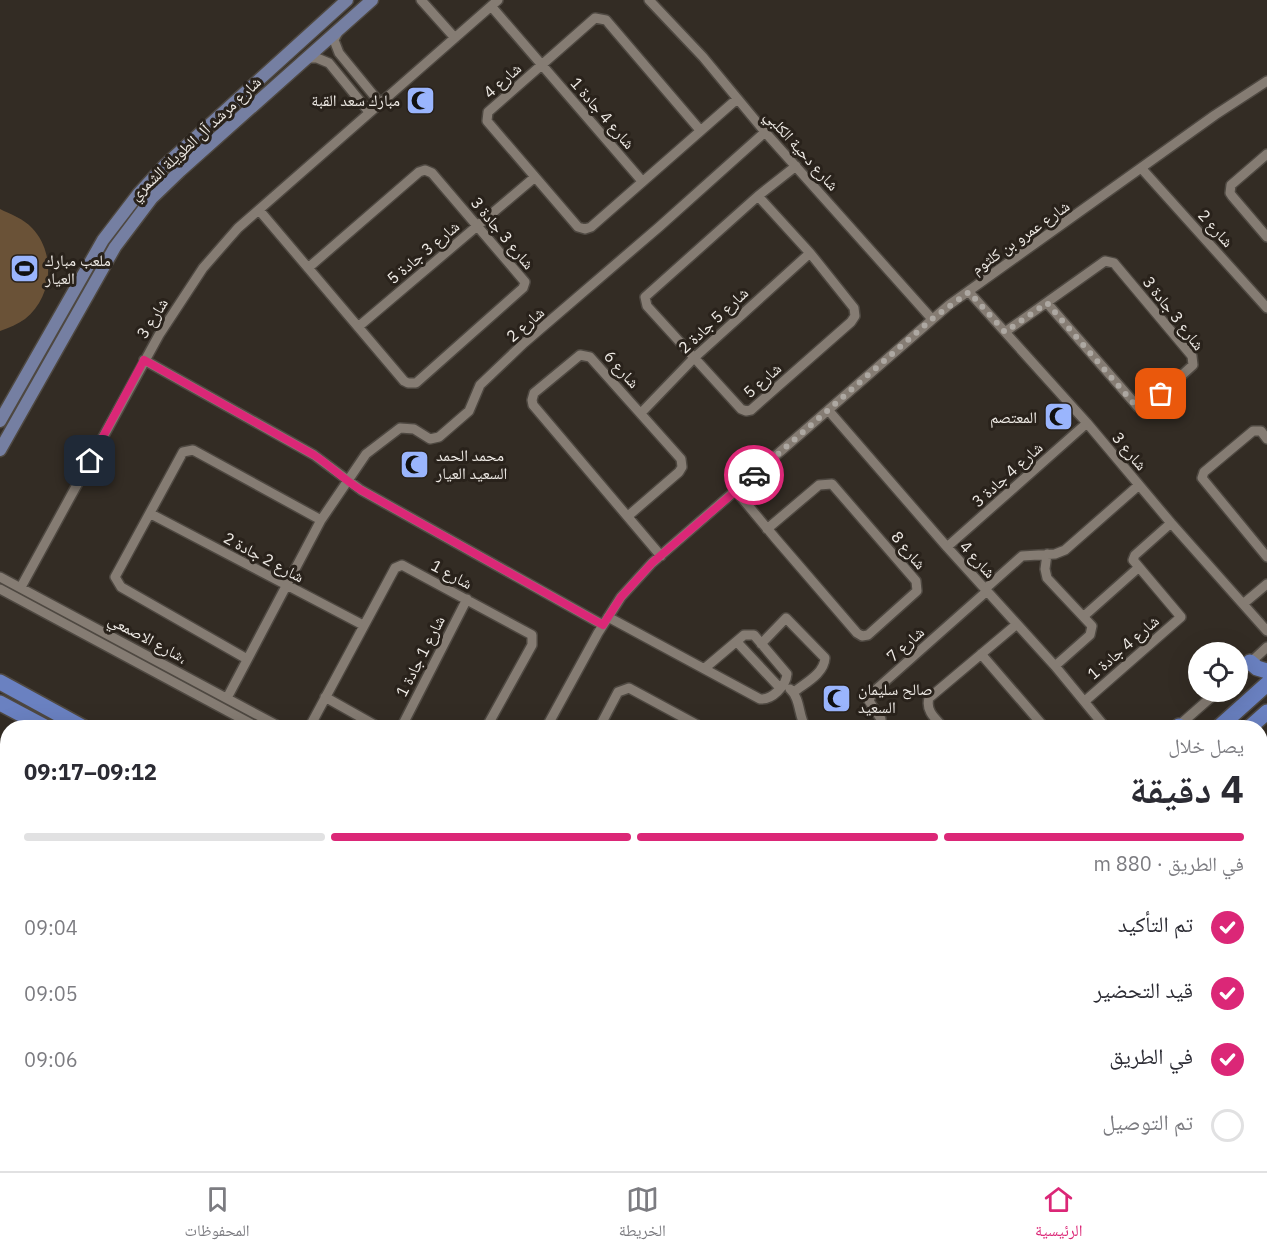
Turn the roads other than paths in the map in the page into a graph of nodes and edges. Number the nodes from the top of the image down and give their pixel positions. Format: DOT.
graph roads {
  1 [pos="347,0"];
  2 [pos="372,0"];
  3 [pos="421,0"];
  4 [pos="649,0"];
  5 [pos="495,3"];
  6 [pos="338,30"];
  7 [pos="455,38"];
  8 [pos="306,58"];
  9 [pos="542,65"];
  10 [pos="1267,81"];
  11 [pos="244,95"];
  12 [pos="737,99"];
  13 [pos="380,103"];
  14 [pos="369,112"];
  15 [pos="226,129"];
  16 [pos="700,130"];
  17 [pos="765,132"];
  18 [pos="1267,154"];
  19 [pos="796,166"];
  20 [pos="1143,169"];
  21 [pos="535,177"];
  22 [pos="642,181"];
  23 [pos="758,196"];
  24 [pos="259,210"];
  25 [pos="478,226"];
  26 [pos="1267,237"];
  27 [pos="810,253"];
  28 [pos="308,268"];
  29 [pos="969,292"];
  30 [pos="1047,303"];
  31 [pos="1267,308"];
  32 [pos="932,319"];
  33 [pos="358,327"];
  34 [pos="52,328"];
  35 [pos="1005,332"];
  36 [pos="53,354"];
  37 [pos="694,358"];
  38 [pos="144,360"];
  39 [pos="32,363"];
  40 [pos="33,389"];
  41 [pos="829,411"];
  42 [pos="640,413"];
  43 [pos="0,422"];
  44 [pos="1087,423"];
  45 [pos="1267,439"];
  46 [pos="0,450"];
  47 [pos="347,481"];
  48 [pos="1139,485"];
  49 [pos="736,491"];
  50 [pos="151,514"];
  51 [pos="628,516"];
  52 [pos="321,520"];
  53 [pos="1171,523"];
  54 [pos="767,529"];
  55 [pos="947,547"];
  56 [pos="1047,554"];
  57 [pos="661,556"];
  58 [pos="1267,557"];
  59 [pos="1138,568"];
  60 [pos="0,576"];
  61 [pos="1267,584"];
  62 [pos="286,586"];
  63 [pos="21,587"];
  64 [pos="0,589"];
  65 [pos="986,590"];
  66 [pos="467,599"];
  67 [pos="1243,604"];
  68 [pos="1084,616"];
  69 [pos="605,621"];
  70 [pos="1017,624"];
  71 [pos="363,625"];
  72 [pos="1267,630"];
  73 [pos="737,642"];
  74 [pos="761,644"];
  75 [pos="1267,647"];
  76 [pos="981,654"];
  77 [pos="247,659"];
  78 [pos="1250,662"];
  79 [pos="1055,666"];
  80 [pos="705,668"];
  81 [pos="1267,671"];
  82 [pos="0,682"];
  83 [pos="1267,684"];
  84 [pos="782,686"];
  85 [pos="794,692"];
  86 [pos="325,697"];
  87 [pos="227,698"];
  88 [pos="1084,701"];
  89 [pos="1206,702"];
  90 [pos="0,703"];
  91 [pos="32,720"];
  92 [pos="69,720"];
  93 [pos="244,720"];
  94 [pos="267,720"];
  95 [pos="313,720"];
  96 [pos="366,720"];
  97 [pos="405,720"];
  98 [pos="490,720"];
  99 [pos="550,720"];
  100 [pos="603,720"];
  101 [pos="688,720"];
  102 [pos="802,720"];
  103 [pos="881,720"];
  104 [pos="937,720"];
  105 [pos="1039,720"];
  106 [pos="1099,720"];
  107 [pos="1186,720"];
  108 [pos="1227,720"];
  1 -- 11 [label="main road, شارع مرشد آل الطويلة الشمري"];
  2 -- 6 [label="main road, شارع مرشد آل الطويلة الشمري"];
  3 -- 7 [label="street"];
  4 -- 12 [label="street, شارع دحية الكلبي"];
  5 -- 7 [label="street, شارع 3"];
  5 -- 9 [label="street, شارع 4 جادة 1"];
  6 -- 8 [label="main road, شارع مرشد آل الطويلة الشمري"];
  6 -- 13 [label="street"];
  7 -- 13 [label="street, شارع 3"];
  8 -- 14 [label="street"];
  8 -- 15 [label="main road, شارع مرشد آل الطويلة الشمري"];
  9 -- 16 [label="street, شارع 4"];
  9 -- 21 [label="street, شارع 4"];
  9 -- 22 [label="street, شارع 4 جادة 1"];
  10 -- 20 [label="street, شارع عمرو بن كلثوم"];
  11 -- 15 [label="main road"];
  11 -- 34 [label="main road, شارع مرشد آل الطويلة الشمري"];
  12 -- 16 [label="street, شارع 4"];
  12 -- 17 [label="street, شارع دحية الكلبي"];
  13 -- 14 [label="street, شارع 3"];
  14 -- 24 [label="street, شارع 3"];
  15 -- 36 [label="main road, شارع مرشد آل الطويلة الشمري"];
  16 -- 22 [label="street, شارع 4"];
  17 -- 19 [label="street, شارع دحية الكلبي"];
  17 -- 47 [label="street, شارع 2"];
  18 -- 26 [label="street"];
  19 -- 23 [label="street, شارع 5"];
  19 -- 32 [label="street, شارع دحية الكلبي"];
  20 -- 29 [label="street, شارع عمرو بن كلثوم"];
  20 -- 31 [label="street, شارع 2"];
  21 -- 22 [label="street, شارع 4"];
  21 -- 25 [label="street, شارع 3 جادة 5"];
  23 -- 27 [label="street, شارع 5"];
  23 -- 37 [label="street, شارع 5"];
  24 -- 28 [label="street, شارع 3 جادة 3"];
  24 -- 38 [label="street, شارع 3"];
  25 -- 28 [label="street, شارع 3 جادة 3"];
  25 -- 33 [label="street, شارع 3 جادة 5"];
  25 -- 33 [label="street, شارع 3 جادة 3"];
  27 -- 37 [label="street, شارع 5 جادة 2"];
  27 -- 37 [label="street, شارع 5"];
  28 -- 33 [label="street, شارع 3 جادة 3"];
  29 -- 32 [label="street, شارع عمرو بن كلثوم"];
  29 -- 35 [label="street, شارع 3"];
  30 -- 30 [label="street, شارع 3 جادة 3"];
  30 -- 35 [label="street, شارع 3 جادة 3"];
  32 -- 41 [label="street, شارع عمرو بن كلثوم"];
  34 -- 36 [label="main road"];
  34 -- 39 [label="main road, شارع مرشد آل الطويلة الشمري"];
  35 -- 44 [label="street, شارع 3"];
  36 -- 40 [label="main road, شارع مرشد آل الطويلة الشمري"];
  37 -- 42 [label="street, شارع 5 جادة 2"];
  38 -- 47 [label="street"];
  38 -- 63 [label="street, شارع 3"];
  39 -- 40 [label="main road"];
  39 -- 43 [label="main road, شارع مرشد آل الطويلة الشمري"];
  40 -- 46 [label="main road, شارع مرشد آل الطويلة الشمري"];
  41 -- 49 [label="street, شارع عمرو بن كلثوم"];
  41 -- 55 [label="street, شارع 4"];
  42 -- 51 [label="street, شارع 6"];
  42 -- 51 [label="street, شارع 6"];
  44 -- 48 [label="street, شارع 3"];
  44 -- 55 [label="street, شارع 4 جادة 3"];
  45 -- 58 [label="street"];
  47 -- 52 [label="street, شارع 2"];
  47 -- 69 [label="street"];
  48 -- 53 [label="street, شارع 3"];
  48 -- 56 [label="street"];
  49 -- 54 [label="street, شارع 8"];
  49 -- 57 [label="street, شارع عمرو بن كلثوم"];
  50 -- 52 [label="street"];
  50 -- 62 [label="street, شارع 2 جادة 2"];
  50 -- 77 [label="street"];
  51 -- 57 [label="street, شارع 6"];
  52 -- 62 [label="street, شارع 2"];
  53 -- 59 [label="street"];
  53 -- 67 [label="street, شارع 3"];
  54 -- 54 [label="street, شارع 8"];
  55 -- 65 [label="street, شارع 4"];
  56 -- 65 [label="street"];
  56 -- 68 [label="street"];
  57 -- 69 [label="street, شارع عمرو بن كلثوم"];
  59 -- 68 [label="street"];
  59 -- 88 [label="street, شارع 4 جادة 1"];
  60 -- 63 [label="street, شارع الاصمعي،"];
  61 -- 67 [label="street"];
  62 -- 71 [label="street, شارع 2 جادة 2"];
  62 -- 77 [label="street, شارع 2"];
  63 -- 87 [label="street, شارع الاصمعي،"];
  64 -- 93 [label="street, شارع الاصمعي،"];
  65 -- 70 [label="street, شارع 4"];
  65 -- 103 [label="street, شارع 7"];
  66 -- 71 [label="street, شارع 1"];
  66 -- 97 [label="street, شارع 1 جادة 1"];
  66 -- 98 [label="street, شارع 1"];
  67 -- 72 [label="street, شارع 3"];
  68 -- 79 [label="street"];
  69 -- 80 [label="street"];
  69 -- 99 [label="street, شارع عمرو بن كلثوم"];
  70 -- 76 [label="street"];
  70 -- 79 [label="street, شارع 4"];
  71 -- 86 [label="street, شارع 1"];
  73 -- 74 [label="street"];
  73 -- 80 [label="street"];
  73 -- 84 [label="street"];
  74 -- 84 [label="street"];
  74 -- 85 [label="street"];
  75 -- 78 [label="street"];
  76 -- 104 [label="street"];
  76 -- 105 [label="street"];
  77 -- 87 [label="street, شارع 2"];
  78 -- 81 [label="highway"];
  79 -- 88 [label="street, شارع 4"];
  80 -- 84 [label="street"];
  82 -- 92 [label="highway"];
  83 -- 108 [label="highway"];
  84 -- 85 [label="street"];
  85 -- 102 [label="street"];
  86 -- 95 [label="street, شارع 1"];
  86 -- 96 [label="street"];
  87 -- 94 [label="street, شارع الاصمعي،"];
  88 -- 106 [label="street, شارع 4"];
  89 -- 107 [label="street"];
  90 -- 91 [label="highway"];
  100 -- 101 [label="street"];
}
